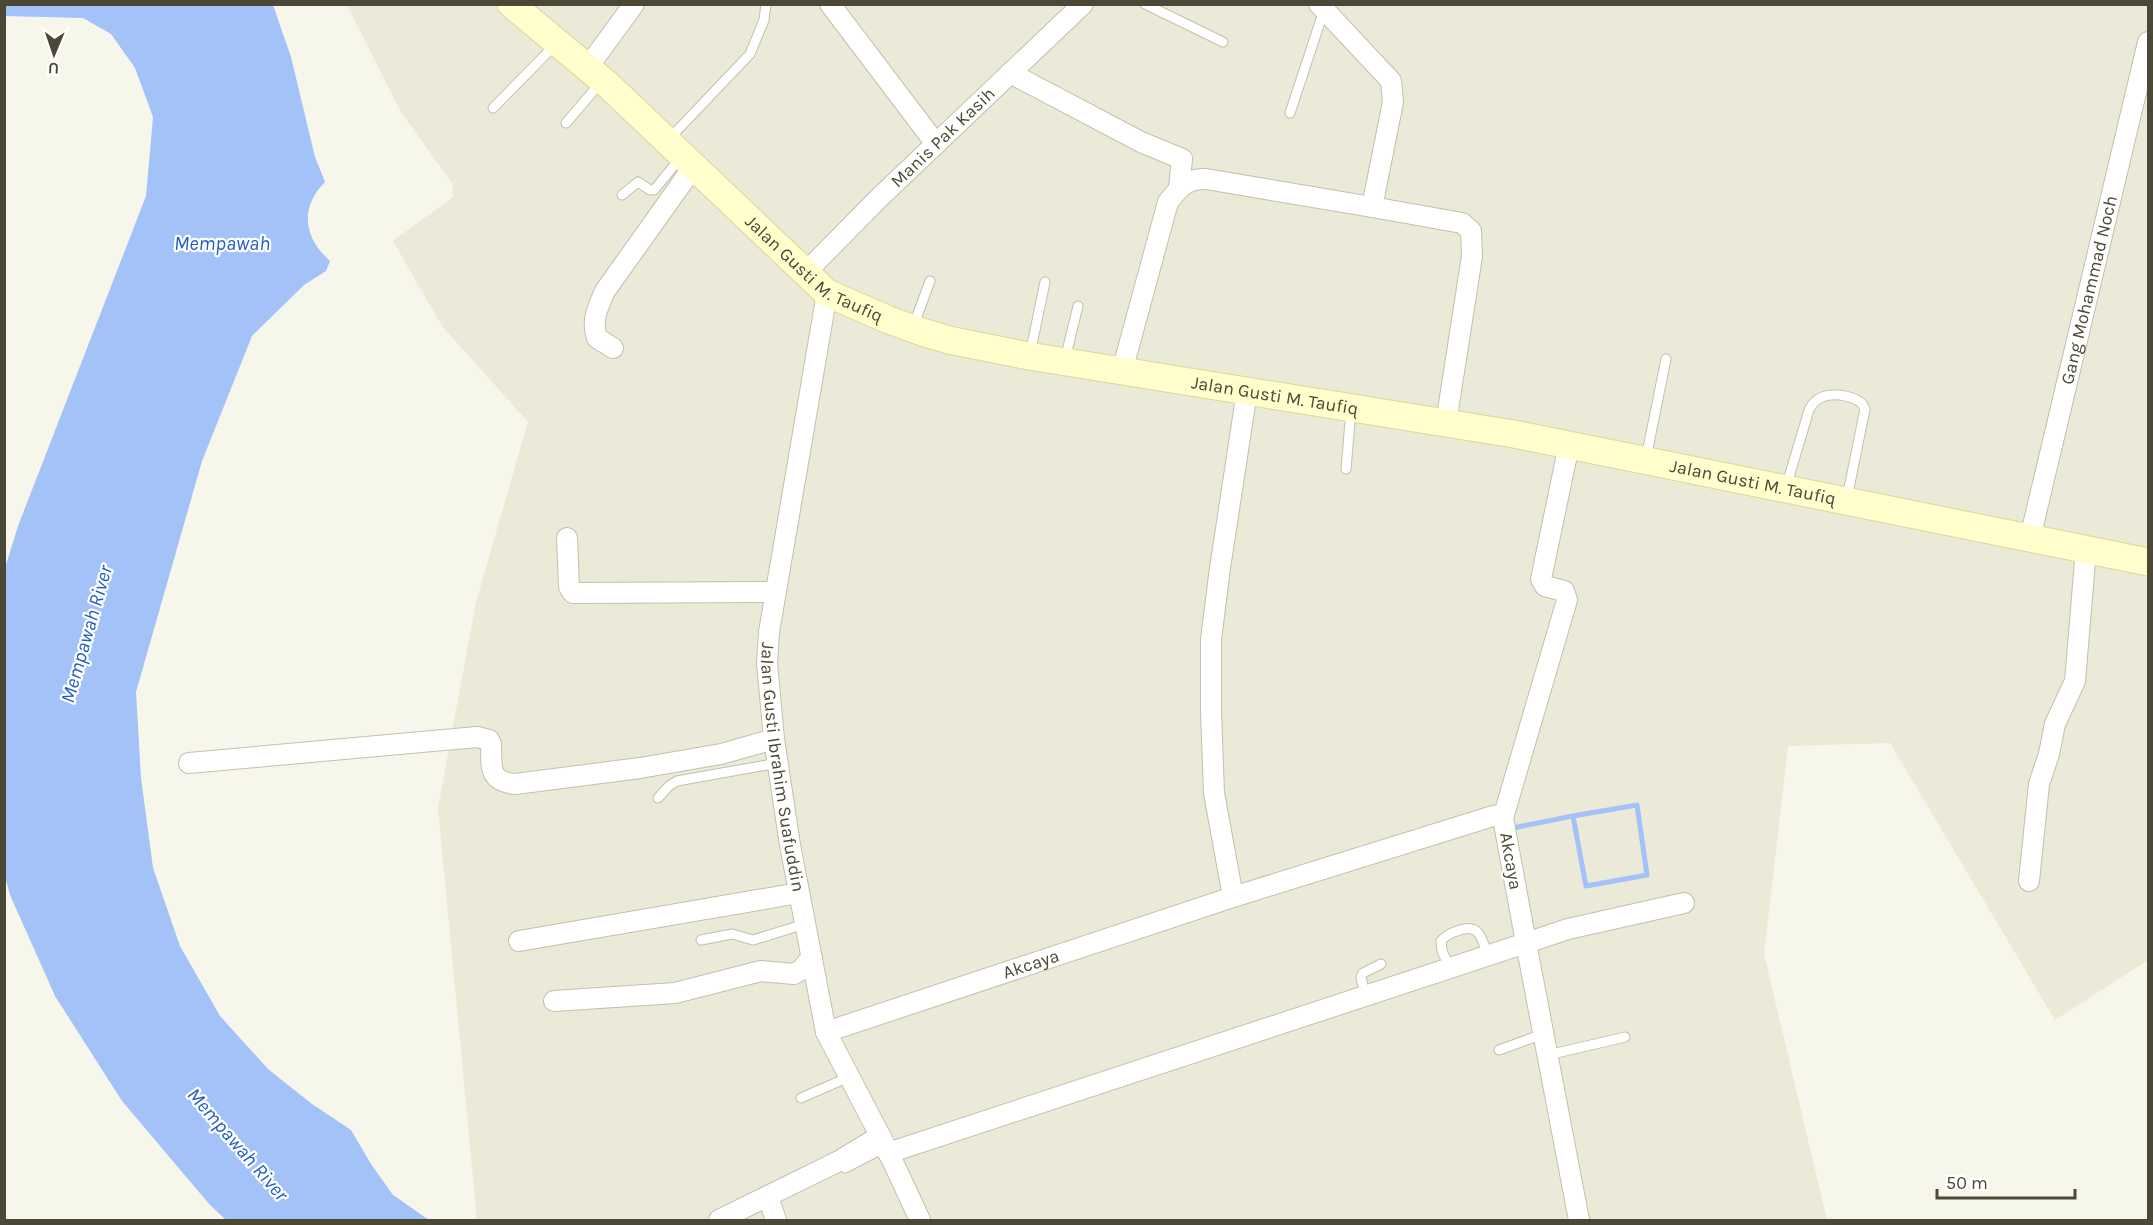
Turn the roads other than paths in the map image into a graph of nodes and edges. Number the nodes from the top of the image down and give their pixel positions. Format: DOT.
graph roads {
  1 [pos="511,4"];
  2 [pos="634,4"];
  3 [pos="766,4"];
  4 [pos="830,4"];
  5 [pos="1083,4"];
  6 [pos="1145,4"];
  7 [pos="1322,7"];
  8 [pos="558,42"];
  9 [pos="1224,42"];
  10 [pos="2148,42"];
  11 [pos="1010,73"];
  12 [pos="595,74"];
  13 [pos="493,108"];
  14 [pos="1290,112"];
  15 [pos="566,123"];
  16 [pos="936,144"];
  17 [pos="682,154"];
  18 [pos="1179,188"];
  19 [pos="622,195"];
  20 [pos="1372,207"];
  21 [pos="806,272"];
  22 [pos="930,281"];
  23 [pos="1045,282"];
  24 [pos="827,293"];
  25 [pos="1078,306"];
  26 [pos="912,329"];
  27 [pos="614,348"];
  28 [pos="1029,356"];
  29 [pos="1666,359"];
  30 [pos="1064,362"];
  31 [pos="1122,371"];
  32 [pos="1247,391"];
  33 [pos="1351,407"];
  34 [pos="1446,423"];
  35 [pos="1569,445"];
  36 [pos="1645,460"];
  37 [pos="1346,470"];
  38 [pos="1786,488"];
  39 [pos="1847,500"];
  40 [pos="2030,537"];
  41 [pos="567,538"];
  42 [pos="2086,549"];
  43 [pos="2148,562"];
  44 [pos="775,592"];
  45 [pos="774,739"];
  46 [pos="189,763"];
  47 [pos="778,763"];
  48 [pos="658,798"];
  49 [pos="1503,818"];
  50 [pos="2029,881"];
  51 [pos="799,893"];
  52 [pos="1233,897"];
  53 [pos="1684,903"];
  54 [pos="805,924"];
  55 [pos="701,940"];
  56 [pos="519,941"];
  57 [pos="1526,943"];
  58 [pos="1488,955"];
  59 [pos="812,957"];
  60 [pos="1381,964"];
  61 [pos="1450,968"];
  62 [pos="1365,995"];
  63 [pos="554,1000"];
  64 [pos="826,1032"];
  65 [pos="1543,1034"];
  66 [pos="1625,1037"];
  67 [pos="1499,1050"];
  68 [pos="1548,1055"];
  69 [pos="849,1077"];
  70 [pos="801,1098"];
  71 [pos="884,1145"];
  72 [pos="809,1186"];
  73 [pos="768,1197"];
  74 [pos="719,1221"];
  75 [pos="776,1221"];
  76 [pos="920,1221"];
  77 [pos="1579,1221"];
  1 -- 8 [label="main road, Jalan Gusti M. Taufiq"];
  2 -- 12 [label="street"];
  3 -- 17 [label="lane"];
  4 -- 16 [label="street"];
  5 -- 11 [label="street, Manis Pak Kasih"];
  6 -- 9 [label="lane"];
  7 -- 14 [label="lane"];
  7 -- 20 [label="street"];
  8 -- 12 [label="main road, Jalan Gusti M. Taufiq"];
  8 -- 13 [label="lane"];
  10 -- 40 [label="street, Gang Mohammad Noch"];
  11 -- 16 [label="street, Manis Pak Kasih"];
  11 -- 18 [label="street"];
  12 -- 15 [label="lane"];
  12 -- 17 [label="main road, Jalan Gusti M. Taufiq"];
  16 -- 21 [label="street, Manis Pak Kasih"];
  17 -- 19 [label="lane"];
  17 -- 21 [label="main road, Jalan Gusti M. Taufiq"];
  17 -- 27 [label="street"];
  18 -- 20 [label="street"];
  18 -- 31 [label="street"];
  20 -- 34 [label="street"];
  21 -- 24 [label="main road, Jalan Gusti M. Taufiq"];
  22 -- 26 [label="lane"];
  23 -- 28 [label="lane"];
  24 -- 26 [label="main road, Jalan Gusti M. Taufiq"];
  24 -- 44 [label="street, Jalan Gusti Ibrahim Suafuddin"];
  25 -- 30 [label="lane"];
  26 -- 28 [label="main road, Jalan Gusti M. Taufiq"];
  28 -- 30 [label="main road, Jalan Gusti M. Taufiq"];
  29 -- 36 [label="lane"];
  30 -- 31 [label="main road, Jalan Gusti M. Taufiq"];
  31 -- 32 [label="main road, Jalan Gusti M. Taufiq"];
  32 -- 33 [label="main road, Jalan Gusti M. Taufiq"];
  32 -- 52 [label="street"];
  33 -- 34 [label="main road, Jalan Gusti M. Taufiq"];
  33 -- 37 [label="lane"];
  34 -- 35 [label="main road, Jalan Gusti M. Taufiq"];
  35 -- 36 [label="main road, Jalan Gusti M. Taufiq"];
  35 -- 49 [label="street"];
  36 -- 38 [label="main road, Jalan Gusti M. Taufiq"];
  38 -- 39 [label="main road, Jalan Gusti M. Taufiq"];
  38 -- 39 [label="lane"];
  39 -- 40 [label="main road, Jalan Gusti M. Taufiq"];
  40 -- 42 [label="main road, Jalan Gusti M. Taufiq"];
  41 -- 44 [label="street"];
  42 -- 43 [label="main road, Jalan Gusti M. Taufiq"];
  42 -- 50 [label="street"];
  44 -- 45 [label="street, Jalan Gusti Ibrahim Suafuddin"];
  45 -- 46 [label="street"];
  45 -- 47 [label="street, Jalan Gusti Ibrahim Suafuddin"];
  47 -- 48 [label="lane"];
  47 -- 51 [label="street, Jalan Gusti Ibrahim Suafuddin"];
  49 -- 52 [label="street, Akcaya"];
  49 -- 57 [label="street, Akcaya"];
  51 -- 54 [label="street, Jalan Gusti Ibrahim Suafuddin"];
  51 -- 56 [label="street"];
  52 -- 64 [label="street, Akcaya"];
  53 -- 57 [label="street"];
  54 -- 55 [label="lane"];
  54 -- 59 [label="street, Jalan Gusti Ibrahim Suafuddin"];
  57 -- 58 [label="street"];
  57 -- 65 [label="street, Akcaya"];
  58 -- 61 [label="street"];
  58 -- 61 [label="lane"];
  59 -- 63 [label="street"];
  59 -- 64 [label="street, Jalan Gusti Ibrahim Suafuddin"];
  60 -- 62 [label="lane"];
  61 -- 62 [label="street"];
  62 -- 71 [label="street"];
  64 -- 69 [label="street, Jalan Gusti Ibrahim Suafuddin"];
  65 -- 67 [label="lane"];
  65 -- 68 [label="street, Akcaya"];
  66 -- 68 [label="lane"];
  68 -- 77 [label="street, Akcaya"];
  69 -- 70 [label="lane"];
  69 -- 71 [label="street, Jalan Gusti Ibrahim Suafuddin"];
  71 -- 72 [label="lane"];
  71 -- 73 [label="street"];
  71 -- 76 [label="street, Jalan Gusti Ibrahim Suafuddin"];
  73 -- 74 [label="street"];
  73 -- 75 [label="street"];
}
